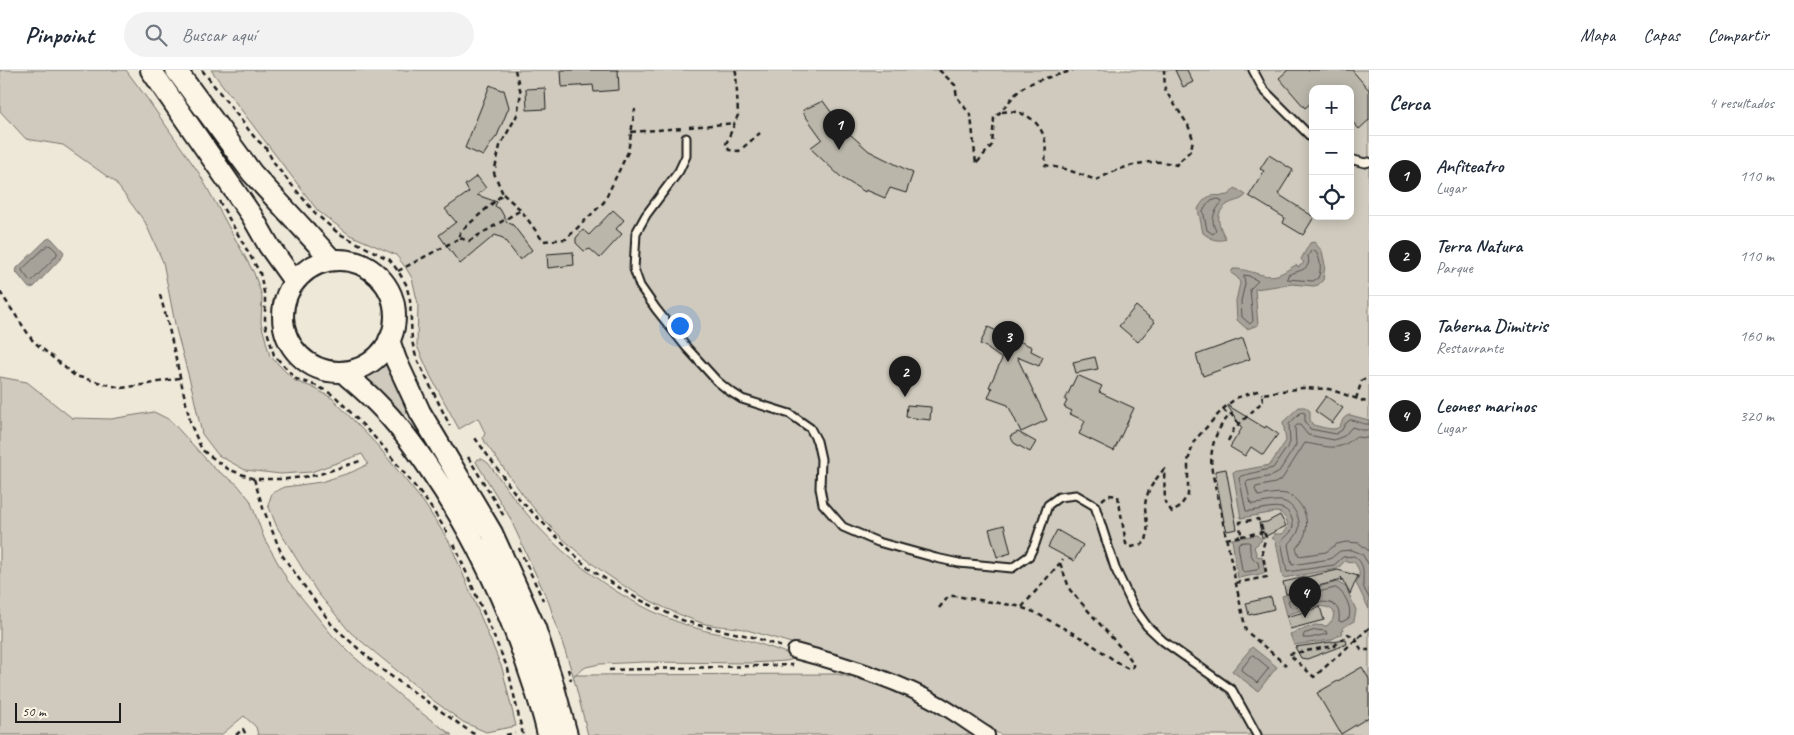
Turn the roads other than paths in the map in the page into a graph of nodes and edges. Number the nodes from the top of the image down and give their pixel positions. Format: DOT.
graph roads {
  1 [pos="151,70"];
  2 [pos="176,70"];
  3 [pos="1253,70"];
  4 [pos="1309,134"];
  5 [pos="686,138"];
  6 [pos="1354,159"];
  7 [pos="1369,162"];
  8 [pos="332,260"];
  9 [pos="294,281"];
  10 [pos="389,340"];
  11 [pos="343,372"];
  12 [pos="795,658"];
  13 [pos="548,735"];
  14 [pos="566,735"];
  15 [pos="987,735"];
  16 [pos="1257,735"];
  1 -- 9 [label="main road"];
  2 -- 8 [label="main road"];
  3 -- 4 [label="lane"];
  5 -- 16 [label="lane"];
  6 -- 7 [label="lane"];
  8 -- 9 [label="main road"];
  8 -- 10 [label="main road"];
  9 -- 11 [label="main road"];
  10 -- 11 [label="main road"];
  10 -- 14 [label="main road"];
  11 -- 13 [label="main road"];
  12 -- 15 [label="street"];
}
